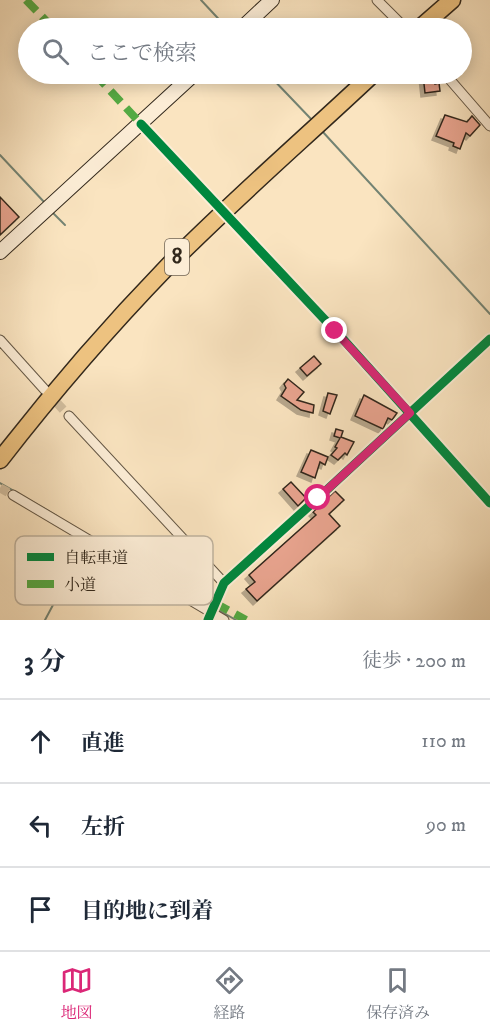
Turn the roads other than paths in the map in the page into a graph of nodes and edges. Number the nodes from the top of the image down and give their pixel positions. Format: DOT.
graph roads {
  1 [pos="272,0"];
  2 [pos="377,0"];
  3 [pos="452,0"];
  4 [pos="253,18"];
  5 [pos="395,18"];
  6 [pos="431,18"];
  7 [pos="184,84"];
  8 [pos="362,84"];
  9 [pos="454,84"];
  10 [pos="141,124"];
  11 [pos="490,126"];
  12 [pos="213,200"];
  13 [pos="241,230"];
  14 [pos="0,252"];
  15 [pos="490,339"];
  16 [pos="0,340"];
  17 [pos="45,390"];
  18 [pos="410,413"];
  19 [pos="69,416"];
  20 [pos="0,460"];
  21 [pos="13,495"];
  22 [pos="490,503"];
  23 [pos="80,536"];
  24 [pos="180,536"];
  25 [pos="213,571"];
  26 [pos="224,583"];
  27 [pos="192,605"];
  28 [pos="210,616"];
  29 [pos="224,620"];
  1 -- 4 [label="street"];
  2 -- 5 [label="street"];
  3 -- 6 [label="highway"];
  7 -- 10 [label="street"];
  8 -- 20 [label="highway, 8"];
  9 -- 11 [label="street"];
  10 -- 12 [label="street"];
  10 -- 14 [label="street"];
  13 -- 18 [label="street"];
  15 -- 18 [label="street"];
  16 -- 17 [label="street"];
  18 -- 22 [label="street"];
  18 -- 26 [label="street"];
  19 -- 24 [label="street"];
  21 -- 23 [label="street"];
  25 -- 26 [label="street"];
  26 -- 28 [label="street"];
  27 -- 28 [label="street"];
  28 -- 29 [label="street"];
}
